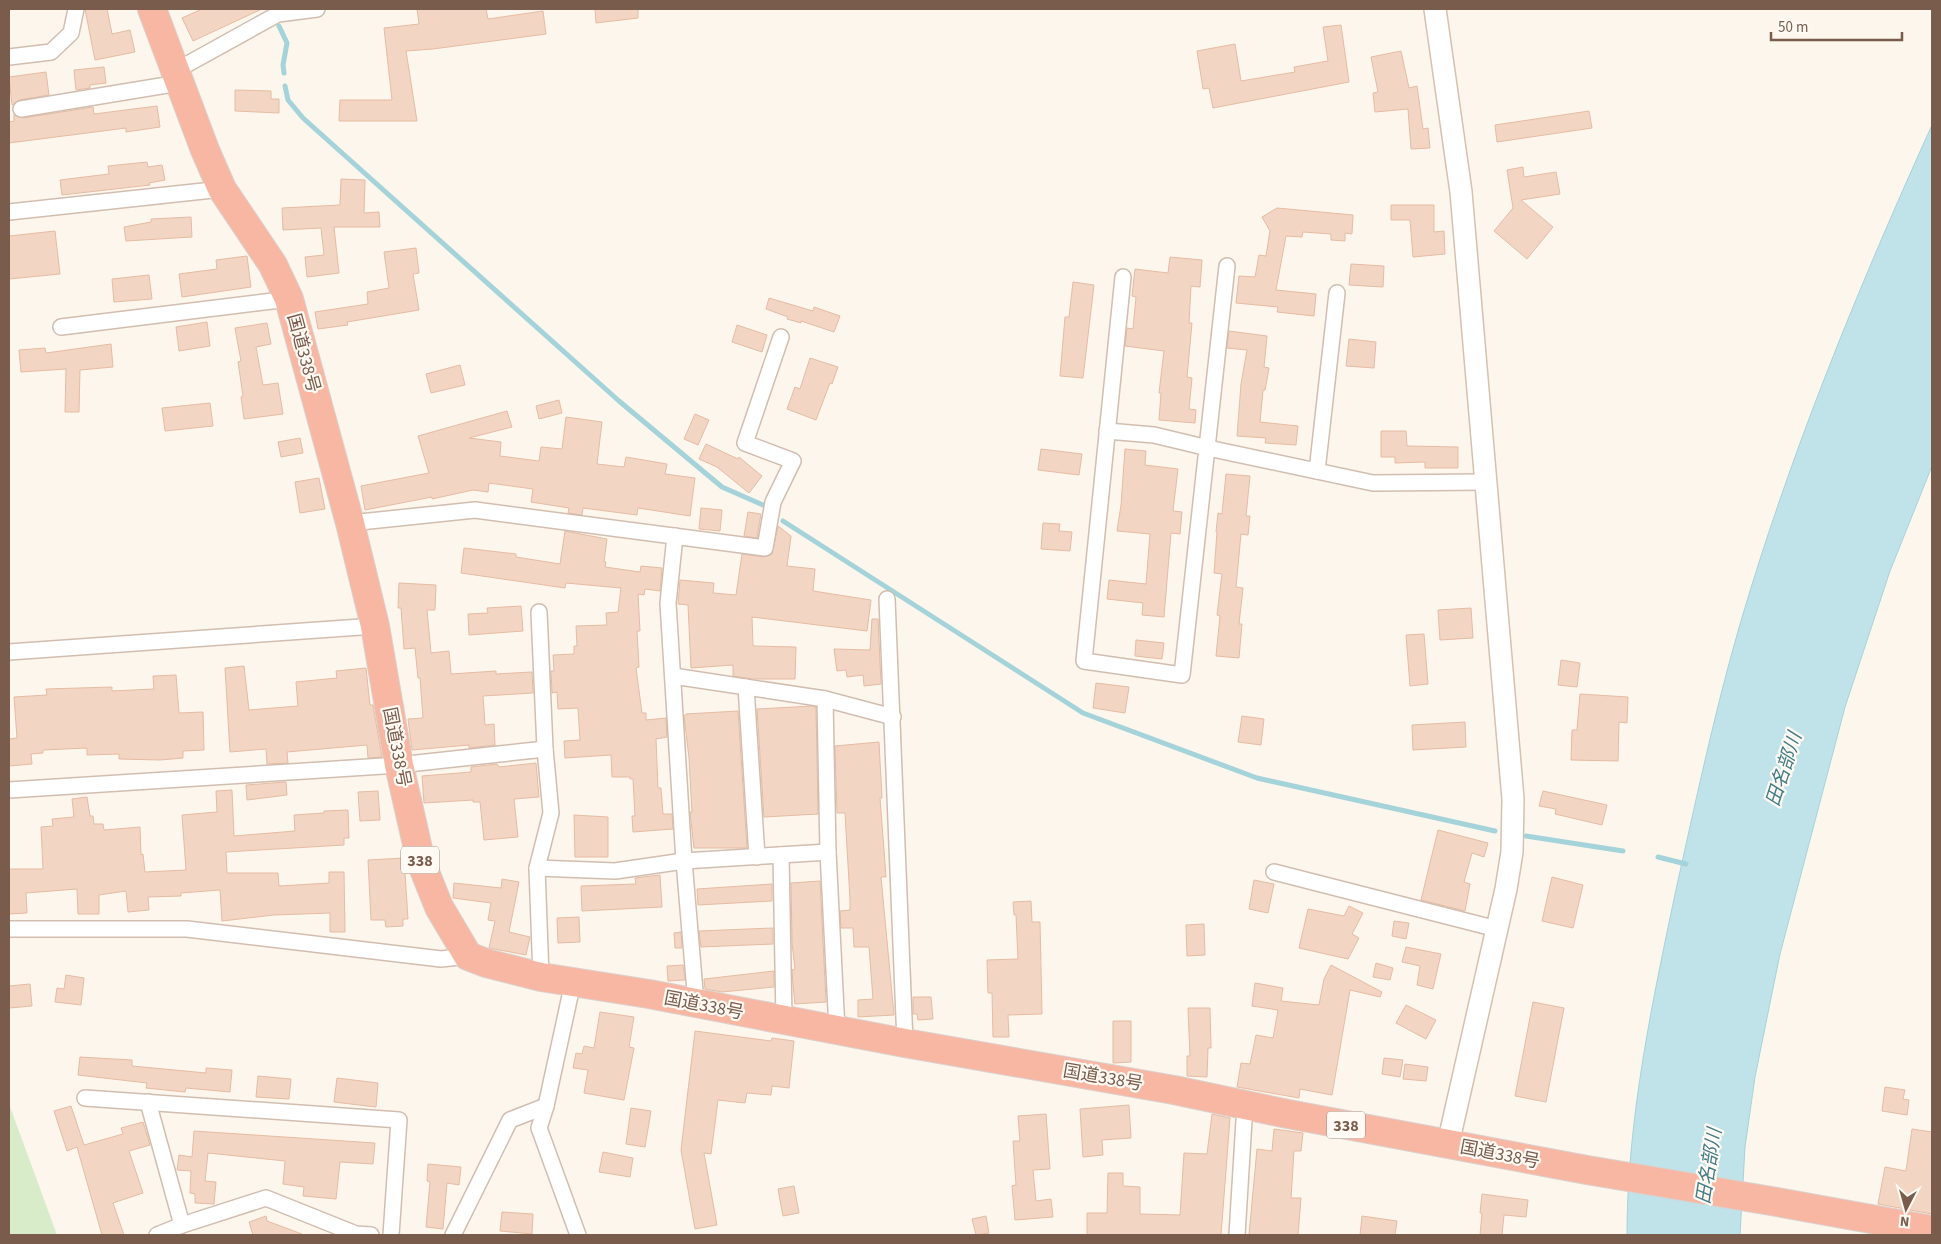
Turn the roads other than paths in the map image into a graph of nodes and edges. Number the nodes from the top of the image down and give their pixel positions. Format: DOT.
graph roads {
  1 [pos="76,9"];
  2 [pos="152,9"];
  3 [pos="317,9"];
  4 [pos="1435,9"];
  5 [pos="9,57"];
  6 [pos="177,77"];
  7 [pos="20,108"];
  8 [pos="222,188"];
  9 [pos="9,212"];
  10 [pos="1227,266"];
  11 [pos="1123,277"];
  12 [pos="1337,293"];
  13 [pos="289,299"];
  14 [pos="61,327"];
  15 [pos="781,336"];
  16 [pos="1107,431"];
  17 [pos="1208,448"];
  18 [pos="1317,471"];
  19 [pos="1486,482"];
  20 [pos="350,523"];
  21 [pos="675,536"];
  22 [pos="887,600"];
  23 [pos="539,612"];
  24 [pos="375,626"];
  25 [pos="9,652"];
  26 [pos="673,676"];
  27 [pos="746,687"];
  28 [pos="825,700"];
  29 [pos="893,718"];
  30 [pos="545,749"];
  31 [pos="399,765"];
  32 [pos="9,790"];
  33 [pos="828,852"];
  34 [pos="781,855"];
  35 [pos="757,856"];
  36 [pos="684,861"];
  37 [pos="537,868"];
  38 [pos="1274,872"];
  39 [pos="9,929"];
  40 [pos="1497,929"];
  41 [pos="468,956"];
  42 [pos="540,977"];
  43 [pos="573,982"];
  44 [pos="696,1003"];
  45 [pos="784,1020"];
  46 [pos="836,1030"];
  47 [pos="905,1043"];
  48 [pos="85,1098"];
  49 [pos="148,1102"];
  50 [pos="1245,1104"];
  51 [pos="546,1106"];
  52 [pos="1448,1144"];
  53 [pos="182,1225"];
  54 [pos="1932,1230"];
  55 [pos="157,1235"];
  56 [pos="371,1235"];
  57 [pos="391,1235"];
  58 [pos="453,1235"];
  59 [pos="578,1235"];
  60 [pos="1237,1235"];
  1 -- 5 [label="street"];
  2 -- 6 [label="highway, 国道338号 / 338"];
  3 -- 6 [label="street"];
  4 -- 19 [label="street"];
  6 -- 7 [label="street"];
  6 -- 8 [label="highway, 国道338号 / 338"];
  8 -- 9 [label="street"];
  8 -- 13 [label="highway, 国道338号 / 338"];
  10 -- 17 [label="street"];
  11 -- 16 [label="street"];
  12 -- 18 [label="street"];
  13 -- 14 [label="street"];
  13 -- 20 [label="highway, 国道338号 / 338"];
  15 -- 21 [label="street"];
  16 -- 17 [label="street"];
  16 -- 17 [label="street"];
  17 -- 18 [label="street"];
  18 -- 19 [label="street"];
  19 -- 40 [label="street"];
  20 -- 21 [label="street"];
  20 -- 24 [label="highway, 国道338号 / 338"];
  21 -- 26 [label="street"];
  22 -- 29 [label="street"];
  23 -- 30 [label="street"];
  24 -- 25 [label="street"];
  24 -- 31 [label="highway, 国道338号 / 338"];
  26 -- 27 [label="street"];
  26 -- 36 [label="street"];
  27 -- 28 [label="street"];
  27 -- 35 [label="street"];
  28 -- 29 [label="street"];
  28 -- 33 [label="street"];
  29 -- 47 [label="street"];
  30 -- 31 [label="street"];
  30 -- 37 [label="street"];
  31 -- 32 [label="street"];
  31 -- 41 [label="highway, 国道338号 / 338"];
  33 -- 34 [label="street"];
  33 -- 46 [label="street"];
  34 -- 35 [label="street"];
  34 -- 45 [label="street"];
  35 -- 36 [label="street"];
  36 -- 37 [label="street"];
  36 -- 44 [label="street"];
  37 -- 42 [label="street"];
  38 -- 40 [label="street"];
  39 -- 41 [label="street"];
  40 -- 52 [label="street"];
  41 -- 42 [label="highway, 国道338号 / 338"];
  42 -- 43 [label="highway, 国道338号 / 338"];
  43 -- 44 [label="highway, 国道338号 / 338"];
  43 -- 51 [label="street"];
  44 -- 45 [label="highway, 国道338号 / 338"];
  45 -- 46 [label="highway, 国道338号 / 338"];
  46 -- 47 [label="highway, 国道338号 / 338"];
  47 -- 50 [label="highway, 国道338号 / 338"];
  48 -- 49 [label="street"];
  49 -- 53 [label="street"];
  49 -- 57 [label="street"];
  50 -- 52 [label="highway, 国道338号 / 338"];
  50 -- 60 [label="street"];
  51 -- 58 [label="street"];
  51 -- 59 [label="street"];
  52 -- 54 [label="highway, 国道338号 / 338"];
  53 -- 55 [label="street"];
  53 -- 56 [label="street"];
}
